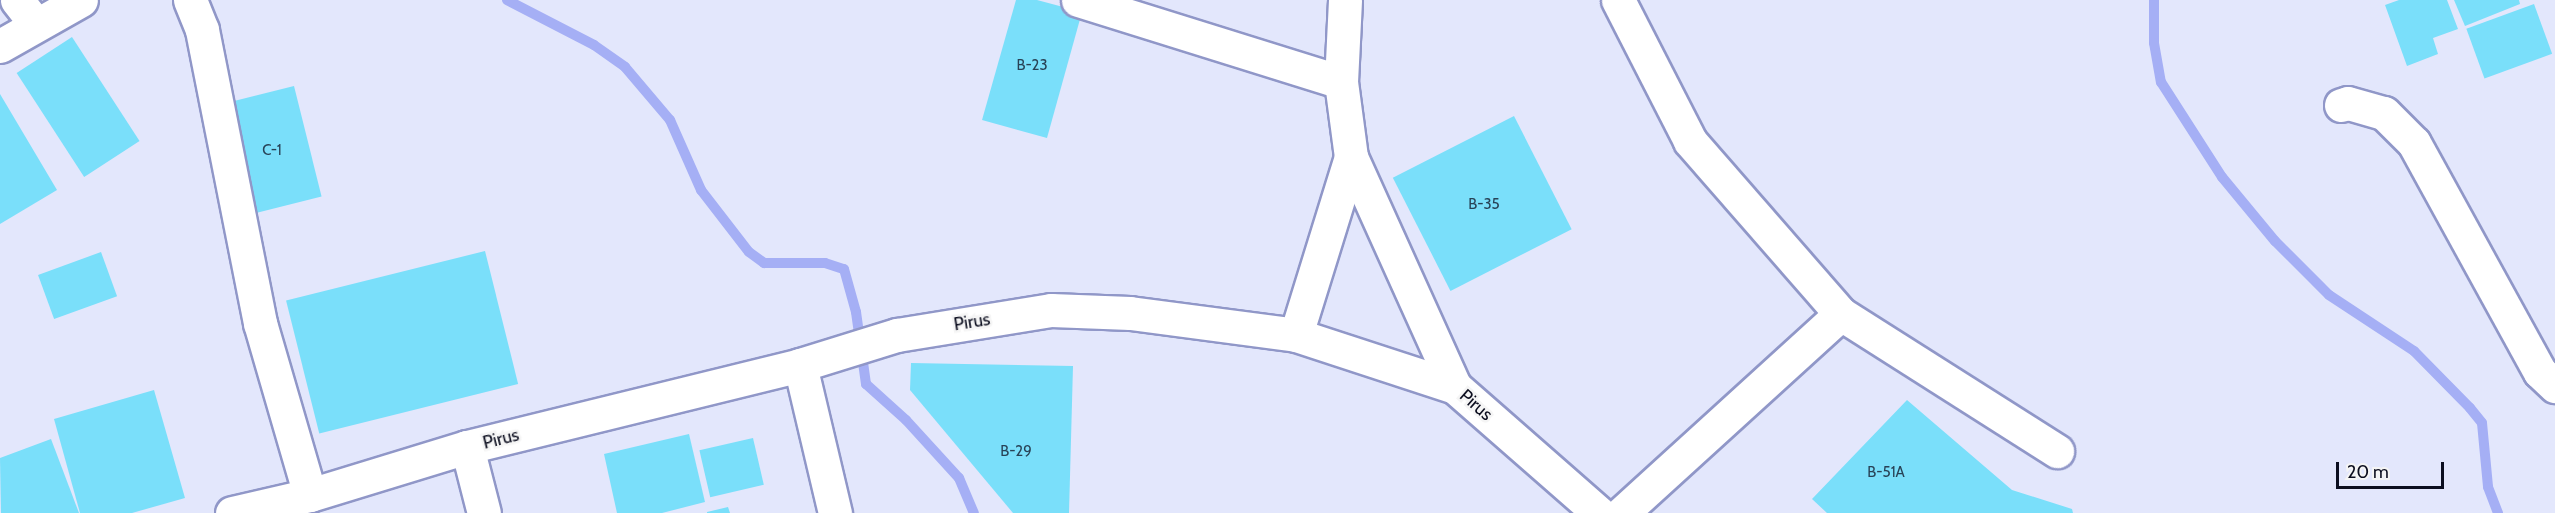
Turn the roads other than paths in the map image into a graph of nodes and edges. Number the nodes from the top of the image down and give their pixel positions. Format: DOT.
graph roads {
  1 [pos="81,0"];
  2 [pos="190,0"];
  3 [pos="1078,0"];
  4 [pos="1345,0"];
  5 [pos="1618,0"];
  6 [pos="26,12"];
  7 [pos="203,15"];
  8 [pos="0,46"];
  9 [pos="1341,82"];
  10 [pos="2341,105"];
  11 [pos="1352,157"];
  12 [pos="1841,314"];
  13 [pos="1296,335"];
  14 [pos="800,365"];
  15 [pos="2555,386"];
  16 [pos="1455,387"];
  17 [pos="467,447"];
  18 [pos="2057,451"];
  19 [pos="310,495"];
  20 [pos="232,513"];
  21 [pos="484,513"];
  22 [pos="835,513"];
  23 [pos="1599,513"];
  24 [pos="1622,513"];
  1 -- 6 [label="street"];
  2 -- 7 [label="street"];
  3 -- 9 [label="street"];
  4 -- 9 [label="street"];
  5 -- 12 [label="street"];
  6 -- 8 [label="street"];
  7 -- 19 [label="street"];
  9 -- 11 [label="street"];
  10 -- 15 [label="street"];
  11 -- 13 [label="street"];
  11 -- 16 [label="street"];
  12 -- 18 [label="street"];
  12 -- 24 [label="street"];
  13 -- 14 [label="street, Pirus"];
  13 -- 16 [label="street, Pirus"];
  14 -- 17 [label="street, Pirus"];
  14 -- 22 [label="street"];
  16 -- 23 [label="street, Pirus"];
  17 -- 19 [label="street, Pirus"];
  17 -- 21 [label="street"];
  19 -- 20 [label="street, Pirus"];
}
